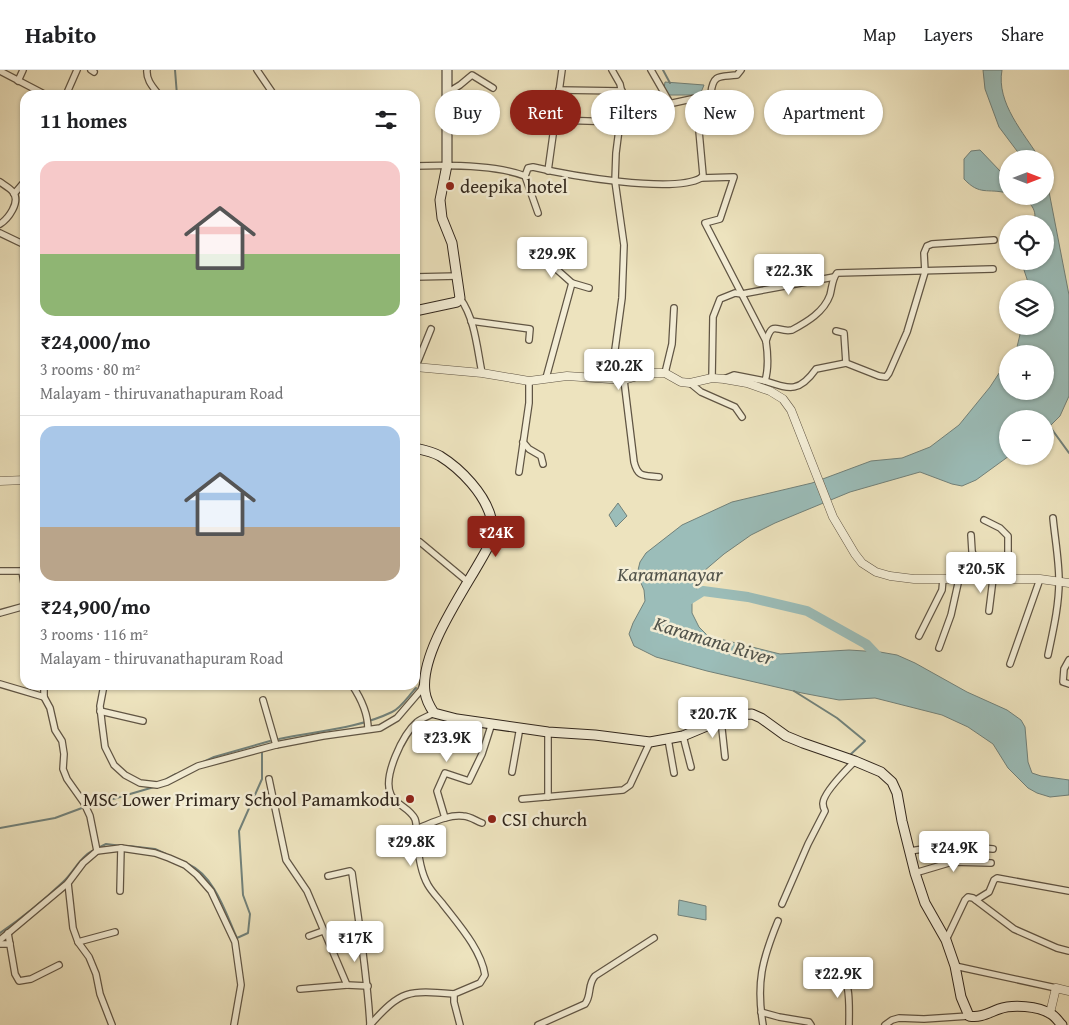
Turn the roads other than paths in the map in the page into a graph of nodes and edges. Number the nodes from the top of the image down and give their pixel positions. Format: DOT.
graph roads {
  1 [pos="23,70"];
  2 [pos="77,70"];
  3 [pos="147,70"];
  4 [pos="257,70"];
  5 [pos="447,70"];
  6 [pos="562,70"];
  7 [pos="612,70"];
  8 [pos="651,70"];
  9 [pos="741,70"];
  10 [pos="0,71"];
  11 [pos="18,81"];
  12 [pos="493,88"];
  13 [pos="36,90"];
  14 [pos="68,90"];
  15 [pos="155,90"];
  16 [pos="271,90"];
  17 [pos="447,90"];
  18 [pos="452,90"];
  19 [pos="559,90"];
  20 [pos="622,90"];
  21 [pos="712,90"];
  22 [pos="685,101"];
  23 [pos="447,135"];
  24 [pos="553,135"];
  25 [pos="618,135"];
  26 [pos="699,135"];
  27 [pos="447,165"];
  28 [pos="420,166"];
  29 [pos="548,171"];
  30 [pos="525,176"];
  31 [pos="701,178"];
  32 [pos="615,181"];
  33 [pos="0,182"];
  34 [pos="20,187"];
  35 [pos="14,194"];
  36 [pos="538,213"];
  37 [pos="0,224"];
  38 [pos="0,233"];
  39 [pos="994,240"];
  40 [pos="20,243"];
  41 [pos="545,259"];
  42 [pos="993,269"];
  43 [pos="925,272"];
  44 [pos="458,276"];
  45 [pos="420,277"];
  46 [pos="834,277"];
  47 [pos="572,283"];
  48 [pos="589,288"];
  49 [pos="742,294"];
  50 [pos="460,298"];
  51 [pos="674,308"];
  52 [pos="420,310"];
  53 [pos="471,321"];
  54 [pos="431,329"];
  55 [pos="836,331"];
  56 [pos="529,340"];
  57 [pos="766,342"];
  58 [pos="420,357"];
  59 [pos="846,363"];
  60 [pos="420,367"];
  61 [pos="482,373"];
  62 [pos="665,373"];
  63 [pos="546,378"];
  64 [pos="712,378"];
  65 [pos="611,379"];
  66 [pos="724,379"];
  67 [pos="529,380"];
  68 [pos="624,380"];
  69 [pos="765,382"];
  70 [pos="690,383"];
  71 [pos="742,417"];
  72 [pos="523,442"];
  73 [pos="420,449"];
  74 [pos="543,464"];
  75 [pos="520,472"];
  76 [pos="659,477"];
  77 [pos="20,480"];
  78 [pos="0,481"];
  79 [pos="1053,518"];
  80 [pos="984,520"];
  81 [pos="972,535"];
  82 [pos="420,542"];
  83 [pos="20,568"];
  84 [pos="0,571"];
  85 [pos="943,579"];
  86 [pos="960,579"];
  87 [pos="981,579"];
  88 [pos="993,579"];
  89 [pos="1008,579"];
  90 [pos="1040,579"];
  91 [pos="468,582"];
  92 [pos="1059,582"];
  93 [pos="1069,583"];
  94 [pos="20,607"];
  95 [pos="990,611"];
  96 [pos="0,613"];
  97 [pos="919,636"];
  98 [pos="939,648"];
  99 [pos="1048,655"];
  100 [pos="1069,660"];
  101 [pos="1010,664"];
  102 [pos="425,678"];
  103 [pos="0,684"];
  104 [pos="1069,684"];
  105 [pos="20,689"];
  106 [pos="22,690"];
  107 [pos="44,690"];
  108 [pos="103,690"];
  109 [pos="355,690"];
  110 [pos="44,696"];
  111 [pos="263,700"];
  112 [pos="100,711"];
  113 [pos="434,713"];
  114 [pos="721,720"];
  115 [pos="143,721"];
  116 [pos="492,723"];
  117 [pos="520,727"];
  118 [pos="368,729"];
  119 [pos="548,732"];
  120 [pos="683,736"];
  121 [pos="668,739"];
  122 [pos="650,742"];
  123 [pos="276,745"];
  124 [pos="725,757"];
  125 [pos="856,761"];
  126 [pos="691,767"];
  127 [pos="512,772"];
  128 [pos="674,773"];
  129 [pos="269,779"];
  130 [pos="548,796"];
  131 [pos="522,799"];
  132 [pos="445,818"];
  133 [pos="482,823"];
  134 [pos="416,829"];
  135 [pos="121,848"];
  136 [pos="993,849"];
  137 [pos="96,851"];
  138 [pos="910,851"];
  139 [pos="991,864"];
  140 [pos="915,873"];
  141 [pos="328,876"];
  142 [pos="68,883"];
  143 [pos="120,891"];
  144 [pos="1069,891"];
  145 [pos="976,900"];
  146 [pos="782,904"];
  147 [pos="778,921"];
  148 [pos="323,931"];
  149 [pos="115,932"];
  150 [pos="8,933"];
  151 [pos="308,936"];
  152 [pos="654,938"];
  153 [pos="0,940"];
  154 [pos="946,940"];
  155 [pos="78,942"];
  156 [pos="0,944"];
  157 [pos="10,944"];
  158 [pos="1069,951"];
  159 [pos="59,965"];
  160 [pos="955,966"];
  161 [pos="829,970"];
  162 [pos="347,985"];
  163 [pos="368,986"];
  164 [pos="300,988"];
  165 [pos="1056,988"];
  166 [pos="1069,991"];
  167 [pos="454,994"];
  168 [pos="761,1012"];
  169 [pos="1050,1014"];
  170 [pos="969,1016"];
  171 [pos="923,1022"];
  172 [pos="112,1025"];
  173 [pos="234,1025"];
  174 [pos="370,1025"];
  175 [pos="460,1025"];
  176 [pos="538,1025"];
  177 [pos="763,1025"];
  178 [pos="812,1025"];
  179 [pos="849,1025"];
  180 [pos="885,1025"];
  181 [pos="1062,1025"];
  1 -- 11 [label="street"];
  2 -- 14 [label="street"];
  3 -- 15 [label="street"];
  4 -- 16 [label="street"];
  5 -- 17 [label="main road"];
  6 -- 19 [label="street"];
  7 -- 20 [label="street"];
  8 -- 22 [label="street"];
  9 -- 21 [label="street"];
  10 -- 11 [label="street"];
  11 -- 13 [label="street"];
  12 -- 18 [label="street"];
  23 -- 27 [label="main road"];
  24 -- 29 [label="street"];
  25 -- 32 [label="street"];
  26 -- 31 [label="street"];
  27 -- 28 [label="street"];
  27 -- 30 [label="street"];
  27 -- 44 [label="main road"];
  29 -- 30 [label="street"];
  29 -- 32 [label="street"];
  30 -- 36 [label="street"];
  31 -- 32 [label="street"];
  31 -- 49 [label="street"];
  32 -- 65 [label="street"];
  33 -- 35 [label="street"];
  34 -- 35 [label="street"];
  35 -- 37 [label="street"];
  38 -- 40 [label="street"];
  39 -- 43 [label="street"];
  41 -- 47 [label="street"];
  42 -- 43 [label="street"];
  43 -- 46 [label="street"];
  43 -- 59 [label="street"];
  44 -- 45 [label="street"];
  44 -- 50 [label="main road"];
  46 -- 49 [label="street"];
  46 -- 57 [label="street"];
  47 -- 48 [label="street"];
  47 -- 63 [label="street"];
  49 -- 57 [label="street"];
  49 -- 64 [label="street"];
  50 -- 52 [label="main road"];
  50 -- 53 [label="street"];
  51 -- 62 [label="street"];
  53 -- 56 [label="street"];
  53 -- 61 [label="street"];
  54 -- 58 [label="street"];
  55 -- 59 [label="street"];
  57 -- 69 [label="street"];
  59 -- 69 [label="street"];
  60 -- 61 [label="street"];
  61 -- 67 [label="street"];
  62 -- 68 [label="street"];
  62 -- 70 [label="street"];
  63 -- 65 [label="street"];
  63 -- 67 [label="street"];
  64 -- 66 [label="street"];
  64 -- 70 [label="street"];
  65 -- 68 [label="street"];
  66 -- 69 [label="street"];
  66 -- 85 [label="street"];
  67 -- 72 [label="street"];
  68 -- 76 [label="street"];
  70 -- 71 [label="street"];
  72 -- 74 [label="street"];
  72 -- 75 [label="street"];
  73 -- 91 [label="main road"];
  77 -- 78 [label="street"];
  79 -- 92 [label="street"];
  80 -- 89 [label="street"];
  81 -- 87 [label="street"];
  82 -- 91 [label="street"];
  83 -- 84 [label="street"];
  85 -- 86 [label="street"];
  85 -- 97 [label="street"];
  86 -- 87 [label="street"];
  86 -- 98 [label="street"];
  87 -- 88 [label="street"];
  88 -- 89 [label="street"];
  88 -- 95 [label="street"];
  89 -- 90 [label="street"];
  90 -- 92 [label="street"];
  90 -- 101 [label="street"];
  91 -- 102 [label="main road"];
  92 -- 93 [label="street"];
  92 -- 99 [label="street"];
  94 -- 96 [label="street"];
  100 -- 104 [label="street"];
  102 -- 113 [label="main road"];
  102 -- 118 [label="street"];
  103 -- 105 [label="street"];
  106 -- 110 [label="street"];
  107 -- 110 [label="street"];
  108 -- 112 [label="street"];
  109 -- 118 [label="street"];
  110 -- 137 [label="street"];
  111 -- 123 [label="street"];
  112 -- 115 [label="street"];
  112 -- 123 [label="street"];
  113 -- 116 [label="main road"];
  113 -- 134 [label="street"];
  114 -- 120 [label="main road"];
  114 -- 124 [label="street"];
  114 -- 125 [label="main road"];
  116 -- 117 [label="main road"];
  116 -- 132 [label="street"];
  117 -- 119 [label="main road"];
  117 -- 127 [label="street"];
  118 -- 123 [label="street"];
  119 -- 122 [label="main road"];
  119 -- 130 [label="street"];
  120 -- 121 [label="main road"];
  120 -- 126 [label="street"];
  121 -- 122 [label="main road"];
  121 -- 128 [label="street"];
  122 -- 130 [label="street"];
  125 -- 138 [label="main road"];
  125 -- 146 [label="street"];
  129 -- 148 [label="street"];
  130 -- 131 [label="street"];
  132 -- 133 [label="street"];
  132 -- 134 [label="street"];
  134 -- 167 [label="street"];
  135 -- 137 [label="street"];
  135 -- 143 [label="street"];
  135 -- 173 [label="street"];
  136 -- 138 [label="street"];
  137 -- 142 [label="street"];
  138 -- 140 [label="main road"];
  139 -- 140 [label="street"];
  140 -- 154 [label="main road"];
  141 -- 163 [label="street"];
  142 -- 150 [label="street"];
  142 -- 155 [label="street"];
  144 -- 145 [label="street"];
  145 -- 154 [label="street"];
  145 -- 158 [label="street"];
  147 -- 168 [label="street"];
  148 -- 151 [label="street"];
  148 -- 162 [label="street"];
  149 -- 155 [label="street"];
  150 -- 153 [label="street"];
  150 -- 157 [label="street"];
  152 -- 176 [label="street"];
  154 -- 160 [label="main road"];
  155 -- 172 [label="street"];
  156 -- 157 [label="street"];
  157 -- 159 [label="street"];
  160 -- 165 [label="street"];
  160 -- 170 [label="main road"];
  161 -- 179 [label="street"];
  162 -- 163 [label="street"];
  162 -- 164 [label="street"];
  163 -- 174 [label="street"];
  165 -- 166 [label="street"];
  165 -- 169 [label="street"];
  167 -- 174 [label="street"];
  167 -- 175 [label="street"];
  168 -- 177 [label="street"];
  168 -- 178 [label="street"];
  169 -- 170 [label="main road"];
  169 -- 181 [label="main road"];
  170 -- 171 [label="street"];
  171 -- 180 [label="street"];
}
